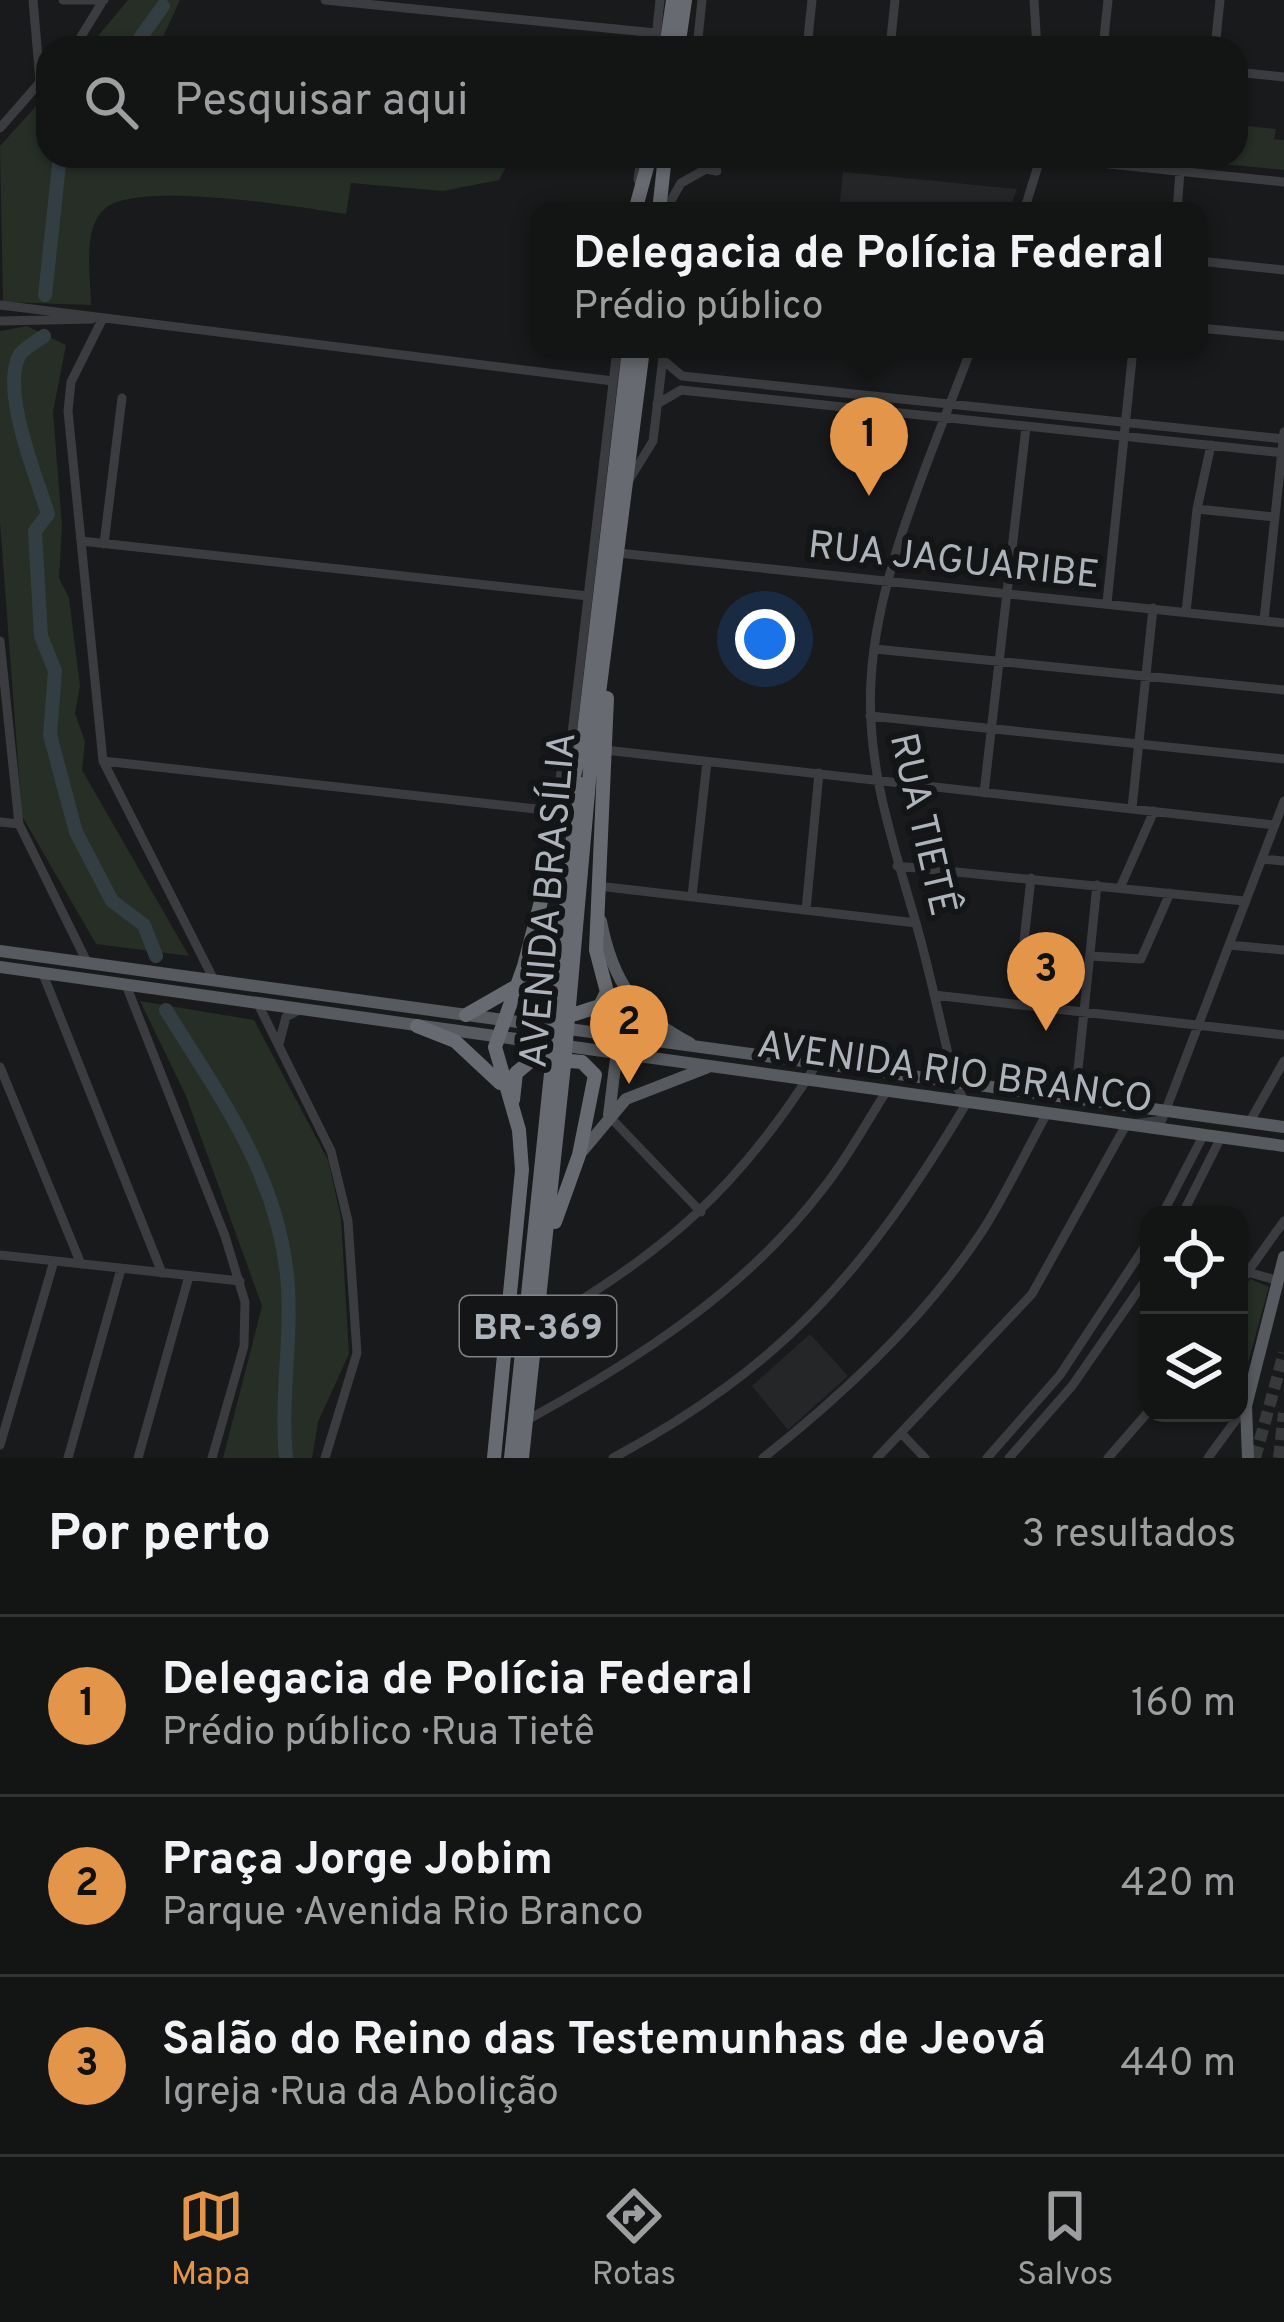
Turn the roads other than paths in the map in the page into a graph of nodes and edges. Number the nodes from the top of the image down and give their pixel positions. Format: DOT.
graph roads {
  1 [pos="33,0"];
  2 [pos="64,0"];
  3 [pos="325,0"];
  4 [pos="660,0"];
  5 [pos="673,0"];
  6 [pos="685,0"];
  7 [pos="702,0"];
  8 [pos="812,0"];
  9 [pos="895,0"];
  10 [pos="1034,0"];
  11 [pos="1108,0"];
  12 [pos="1220,0"];
  13 [pos="102,2"];
  14 [pos="656,33"];
  15 [pos="38,36"];
  16 [pos="81,36"];
  17 [pos="656,36"];
  18 [pos="668,36"];
  19 [pos="680,36"];
  20 [pos="698,36"];
  21 [pos="808,36"];
  22 [pos="891,36"];
  23 [pos="1036,36"];
  24 [pos="1104,36"];
  25 [pos="1216,36"];
  26 [pos="1248,74"];
  27 [pos="1284,77"];
  28 [pos="36,86"];
  29 [pos="0,128"];
  30 [pos="639,168"];
  31 [pos="647,168"];
  32 [pos="649,168"];
  33 [pos="664,168"];
  34 [pos="709,168"];
  35 [pos="1037,168"];
  36 [pos="1152,168"];
  37 [pos="1203,168"];
  38 [pos="1180,171"];
  39 [pos="1203,173"];
  40 [pos="1284,182"];
  41 [pos="635,202"];
  42 [pos="637,202"];
  43 [pos="645,202"];
  44 [pos="662,202"];
  45 [pos="668,202"];
  46 [pos="1027,202"];
  47 [pos="1178,202"];
  48 [pos="1208,262"];
  49 [pos="1284,270"];
  50 [pos="0,305"];
  51 [pos="70,318"];
  52 [pos="103,318"];
  53 [pos="0,322"];
  54 [pos="1208,329"];
  55 [pos="1284,336"];
  56 [pos="92,339"];
  57 [pos="616,358"];
  58 [pos="628,358"];
  59 [pos="642,358"];
  60 [pos="663,358"];
  61 [pos="666,358"];
  62 [pos="968,358"];
  63 [pos="1132,358"];
  64 [pos="682,376"];
  65 [pos="614,381"];
  66 [pos="681,390"];
  67 [pos="122,398"];
  68 [pos="657,404"];
  69 [pos="947,412"];
  70 [pos="620,422"];
  71 [pos="1126,422"];
  72 [pos="1026,428"];
  73 [pos="1124,437"];
  74 [pos="1284,437"];
  75 [pos="1211,445"];
  76 [pos="1283,453"];
  77 [pos="626,484"];
  78 [pos="1197,509"];
  79 [pos="1275,517"];
  80 [pos="80,541"];
  81 [pos="104,544"];
  82 [pos="618,553"];
  83 [pos="890,583"];
  84 [pos="1004,594"];
  85 [pos="588,596"];
  86 [pos="1107,604"];
  87 [pos="1153,608"];
  88 [pos="1186,612"];
  89 [pos="609,615"];
  90 [pos="1264,620"];
  91 [pos="1284,622"];
  92 [pos="0,641"];
  93 [pos="874,649"];
  94 [pos="999,661"];
  95 [pos="1146,676"];
  96 [pos="1284,690"];
  97 [pos="870,716"];
  98 [pos="990,728"];
  99 [pos="1138,744"];
  100 [pos="576,749"];
  101 [pos="605,750"];
  102 [pos="1284,759"];
  103 [pos="103,760"];
  104 [pos="707,762"];
  105 [pos="819,773"];
  106 [pos="876,780"];
  107 [pos="984,793"];
  108 [pos="1284,801"];
  109 [pos="1132,808"];
  110 [pos="545,810"];
  111 [pos="1154,811"];
  112 [pos="561,820"];
  113 [pos="0,822"];
  114 [pos="19,824"];
  115 [pos="1275,825"];
  116 [pos="1262,859"];
  117 [pos="1284,861"];
  118 [pos="897,866"];
  119 [pos="1031,878"];
  120 [pos="1097,885"];
  121 [pos="1120,888"];
  122 [pos="598,890"];
  123 [pos="1170,893"];
  124 [pos="692,896"];
  125 [pos="1244,901"];
  126 [pos="806,910"];
  127 [pos="537,913"];
  128 [pos="916,923"];
  129 [pos="1229,945"];
  130 [pos="1023,950"];
  131 [pos="1284,950"];
  132 [pos="0,951"];
  133 [pos="1090,956"];
  134 [pos="87,962"];
  135 [pos="0,968"];
  136 [pos="43,974"];
  137 [pos="213,978"];
  138 [pos="126,985"];
  139 [pos="517,985"];
  140 [pos="607,992"];
  141 [pos="934,994"];
  142 [pos="258,1004"];
  143 [pos="563,1005"];
  144 [pos="300,1010"];
  145 [pos="466,1015"];
  146 [pos="1086,1015"];
  147 [pos="503,1020"];
  148 [pos="1199,1024"];
  149 [pos="417,1026"];
  150 [pos="498,1036"];
  151 [pos="620,1036"];
  152 [pos="1284,1036"];
  153 [pos="279,1044"];
  154 [pos="701,1049"];
  155 [pos="618,1052"];
  156 [pos="1284,1061"];
  157 [pos="558,1064"];
  158 [pos="816,1064"];
  159 [pos="713,1066"];
  160 [pos="0,1067"];
  161 [pos="806,1080"];
  162 [pos="955,1083"];
  163 [pos="886,1092"];
  164 [pos="1075,1099"];
  165 [pos="511,1103"];
  166 [pos="966,1104"];
  167 [pos="1164,1112"];
  168 [pos="1046,1115"];
  169 [pos="609,1116"];
  170 [pos="1249,1123"];
  171 [pos="1129,1126"];
  172 [pos="1284,1127"];
  173 [pos="1203,1136"];
  174 [pos="1220,1139"];
  175 [pos="1284,1146"];
  176 [pos="579,1155"];
  177 [pos="1167,1206"];
  178 [pos="1187,1206"];
  179 [pos="701,1212"];
  180 [pos="1284,1221"];
  181 [pos="545,1251"];
  182 [pos="0,1255"];
  183 [pos="1140,1257"];
  184 [pos="1284,1257"];
  185 [pos="54,1261"];
  186 [pos="81,1264"];
  187 [pos="1135,1267"];
  188 [pos="121,1269"];
  189 [pos="1140,1270"];
  190 [pos="1248,1271"];
  191 [pos="1248,1272"];
  192 [pos="161,1273"];
  193 [pos="189,1276"];
  194 [pos="1276,1280"];
  195 [pos="241,1281"];
  196 [pos="1140,1288"];
  197 [pos="528,1306"];
  198 [pos="538,1326"];
  199 [pos="1060,1375"];
  200 [pos="502,1377"];
  201 [pos="1072,1386"];
  202 [pos="1248,1398"];
  203 [pos="527,1420"];
  204 [pos="1140,1421"];
  205 [pos="1234,1422"];
  206 [pos="1247,1422"];
  207 [pos="902,1434"];
  208 [pos="0,1445"];
  209 [pos="1211,1454"];
  210 [pos="1248,1454"];
  211 [pos="68,1458"];
  212 [pos="138,1458"];
  213 [pos="212,1458"];
  214 [pos="326,1458"];
  215 [pos="494,1458"];
  216 [pos="511,1458"];
  217 [pos="522,1458"];
  218 [pos="614,1458"];
  219 [pos="763,1458"];
  220 [pos="877,1458"];
  221 [pos="925,1458"];
  222 [pos="987,1458"];
  223 [pos="1009,1458"];
  224 [pos="1108,1458"];
  1 -- 15 [label="street"];
  2 -- 13 [label="street"];
  3 -- 14 [label="street"];
  4 -- 14 [label="street"];
  5 -- 18 [label="highway"];
  6 -- 19 [label="highway"];
  7 -- 20 [label="street"];
  8 -- 21 [label="street"];
  9 -- 22 [label="street"];
  10 -- 23 [label="street"];
  11 -- 24 [label="street"];
  12 -- 25 [label="street"];
  13 -- 16 [label="street"];
  14 -- 17 [label="street"];
  26 -- 27 [label="street"];
  28 -- 29 [label="street"];
  30 -- 41 [label="street"];
  31 -- 42 [label="highway"];
  32 -- 43 [label="highway"];
  33 -- 44 [label="highway"];
  34 -- 45 [label="street"];
  35 -- 46 [label="street"];
  36 -- 38 [label="street"];
  37 -- 39 [label="street"];
  38 -- 39 [label="street"];
  38 -- 47 [label="street"];
  39 -- 40 [label="street"];
  48 -- 49 [label="street"];
  50 -- 52 [label="street"];
  51 -- 52 [label="street"];
  51 -- 53 [label="street"];
  51 -- 56 [label="street"];
  52 -- 56 [label="street"];
  52 -- 65 [label="street"];
  54 -- 55 [label="street"];
  56 -- 80 [label="street"];
  57 -- 65 [label="street"];
  58 -- 70 [label="highway, AVENIDA BRASÍLIA / BR-369"];
  59 -- 77 [label="highway, AVENIDA BRASÍLIA / BR-369"];
  60 -- 68 [label="street"];
  61 -- 64 [label="street"];
  62 -- 69 [label="street, RUA TIETÊ"];
  63 -- 71 [label="street"];
  64 -- 66 [label="street"];
  64 -- 69 [label="street"];
  65 -- 70 [label="highway"];
  65 -- 85 [label="street"];
  66 -- 68 [label="street"];
  66 -- 69 [label="street"];
  67 -- 81 [label="street"];
  68 -- 77 [label="street"];
  69 -- 71 [label="street"];
  69 -- 72 [label="street"];
  69 -- 83 [label="street, RUA TIETÊ"];
  70 -- 100 [label="highway, AVENIDA BRASÍLIA / BR-369"];
  71 -- 73 [label="street"];
  71 -- 74 [label="street"];
  72 -- 73 [label="street"];
  72 -- 84 [label="street"];
  73 -- 75 [label="street"];
  73 -- 86 [label="street"];
  74 -- 76 [label="street"];
  75 -- 76 [label="street"];
  75 -- 78 [label="street"];
  76 -- 79 [label="street"];
  77 -- 82 [label="highway, AVENIDA BRASÍLIA / BR-369"];
  78 -- 79 [label="street"];
  78 -- 88 [label="street"];
  79 -- 90 [label="street"];
  80 -- 81 [label="street"];
  80 -- 103 [label="street"];
  81 -- 85 [label="street"];
  82 -- 83 [label="street, RUA JAGUARIBE"];
  82 -- 89 [label="highway, AVENIDA BRASÍLIA / BR-369"];
  83 -- 84 [label="street, RUA JAGUARIBE"];
  83 -- 93 [label="street, RUA TIETÊ"];
  84 -- 86 [label="street, RUA JAGUARIBE"];
  84 -- 94 [label="street"];
  85 -- 100 [label="street"];
  86 -- 87 [label="street, RUA JAGUARIBE"];
  87 -- 88 [label="street, RUA JAGUARIBE"];
  87 -- 95 [label="street"];
  88 -- 90 [label="street, RUA JAGUARIBE"];
  89 -- 101 [label="highway"];
  89 -- 143 [label="highway, AVENIDA BRASÍLIA / BR-369"];
  90 -- 91 [label="street, RUA JAGUARIBE"];
  92 -- 114 [label="street"];
  93 -- 94 [label="street"];
  93 -- 97 [label="street, RUA TIETÊ"];
  94 -- 95 [label="street"];
  94 -- 98 [label="street"];
  95 -- 96 [label="street"];
  95 -- 99 [label="street"];
  97 -- 98 [label="street"];
  97 -- 106 [label="street, RUA TIETÊ"];
  98 -- 99 [label="street"];
  98 -- 107 [label="street"];
  99 -- 102 [label="street"];
  99 -- 109 [label="street"];
  100 -- 110 [label="street"];
  100 -- 112 [label="highway"];
  100 -- 143 [label="highway, AVENIDA BRASÍLIA / BR-369"];
  101 -- 104 [label="street"];
  101 -- 122 [label="highway"];
  103 -- 110 [label="street"];
  103 -- 137 [label="street"];
  104 -- 105 [label="street"];
  104 -- 124 [label="street"];
  105 -- 106 [label="street"];
  105 -- 126 [label="street"];
  106 -- 107 [label="street"];
  106 -- 118 [label="street, RUA TIETÊ"];
  107 -- 109 [label="street"];
  108 -- 115 [label="street"];
  109 -- 111 [label="street"];
  110 -- 112 [label="street"];
  111 -- 115 [label="street"];
  111 -- 121 [label="street"];
  112 -- 127 [label="highway"];
  113 -- 114 [label="street"];
  114 -- 134 [label="street"];
  115 -- 116 [label="street"];
  116 -- 117 [label="street"];
  116 -- 125 [label="street"];
  118 -- 119 [label="street"];
  118 -- 128 [label="street, RUA TIETÊ"];
  119 -- 120 [label="street"];
  119 -- 130 [label="street"];
  120 -- 121 [label="street"];
  120 -- 133 [label="street"];
  121 -- 123 [label="street"];
  122 -- 124 [label="street"];
  122 -- 140 [label="highway"];
  122 -- 154 [label="main road"];
  123 -- 125 [label="street"];
  123 -- 133 [label="street"];
  124 -- 126 [label="street"];
  125 -- 129 [label="street"];
  126 -- 128 [label="street"];
  127 -- 139 [label="highway"];
  127 -- 140 [label="highway"];
  128 -- 141 [label="street, RUA TIETÊ"];
  129 -- 131 [label="street"];
  129 -- 148 [label="street"];
  132 -- 134 [label="main road, AVENIDA RIO BRANCO"];
  133 -- 146 [label="street"];
  134 -- 137 [label="main road, AVENIDA RIO BRANCO"];
  135 -- 136 [label="main road, AVENIDA RIO BRANCO"];
  136 -- 138 [label="main road, AVENIDA RIO BRANCO"];
  136 -- 192 [label="street"];
  137 -- 145 [label="main road, AVENIDA RIO BRANCO"];
  138 -- 142 [label="main road, AVENIDA RIO BRANCO"];
  138 -- 195 [label="street"];
  139 -- 145 [label="highway"];
  139 -- 147 [label="highway"];
  140 -- 151 [label="main road"];
  141 -- 146 [label="street"];
  141 -- 162 [label="street, RUA TIETÊ"];
  142 -- 144 [label="main road, AVENIDA RIO BRANCO"];
  142 -- 153 [label="street"];
  143 -- 157 [label="highway, AVENIDA BRASÍLIA / BR-369, bridge"];
  144 -- 149 [label="main road, AVENIDA RIO BRANCO"];
  144 -- 153 [label="street"];
  145 -- 147 [label="main road, AVENIDA RIO BRANCO"];
  146 -- 148 [label="street"];
  146 -- 164 [label="street"];
  147 -- 150 [label="highway"];
  147 -- 151 [label="main road, AVENIDA RIO BRANCO"];
  148 -- 152 [label="street"];
  148 -- 167 [label="street"];
  149 -- 150 [label="main road, AVENIDA RIO BRANCO"];
  149 -- 165 [label="highway"];
  150 -- 155 [label="main road, AVENIDA RIO BRANCO"];
  150 -- 165 [label="highway"];
  151 -- 154 [label="main road, AVENIDA RIO BRANCO"];
  151 -- 155 [label="main road"];
  153 -- 214 [label="street"];
  154 -- 158 [label="main road, AVENIDA RIO BRANCO"];
  155 -- 159 [label="main road, AVENIDA RIO BRANCO"];
  155 -- 169 [label="main road"];
  156 -- 170 [label="street"];
  157 -- 181 [label="highway, AVENIDA BRASÍLIA / BR-369"];
  157 -- 197 [label="highway, AVENIDA BRASÍLIA / BR-369"];
  158 -- 161 [label="street"];
  158 -- 162 [label="main road, AVENIDA RIO BRANCO"];
  159 -- 161 [label="main road, AVENIDA RIO BRANCO"];
  159 -- 169 [label="main road"];
  160 -- 186 [label="street"];
  161 -- 163 [label="main road, AVENIDA RIO BRANCO"];
  161 -- 179 [label="street"];
  162 -- 164 [label="main road, AVENIDA RIO BRANCO"];
  162 -- 166 [label="street, RUA TIETÊ"];
  163 -- 166 [label="main road, AVENIDA RIO BRANCO"];
  163 -- 203 [label="street"];
  164 -- 167 [label="main road, AVENIDA RIO BRANCO"];
  165 -- 176 [label="highway"];
  165 -- 200 [label="highway"];
  166 -- 168 [label="main road, AVENIDA RIO BRANCO"];
  166 -- 218 [label="street"];
  167 -- 170 [label="main road, AVENIDA RIO BRANCO"];
  167 -- 171 [label="street"];
  168 -- 171 [label="main road, AVENIDA RIO BRANCO"];
  168 -- 219 [label="street"];
  169 -- 176 [label="main road"];
  169 -- 179 [label="street"];
  170 -- 172 [label="main road, AVENIDA RIO BRANCO"];
  171 -- 173 [label="main road, AVENIDA RIO BRANCO"];
  171 -- 207 [label="street"];
  173 -- 174 [label="main road, AVENIDA RIO BRANCO"];
  173 -- 177 [label="street"];
  174 -- 175 [label="main road, AVENIDA RIO BRANCO"];
  174 -- 178 [label="street"];
  176 -- 181 [label="highway"];
  179 -- 198 [label="street"];
  180 -- 190 [label="street"];
  181 -- 198 [label="highway, AVENIDA BRASÍLIA / BR-369"];
  182 -- 185 [label="street"];
  183 -- 187 [label="street"];
  184 -- 194 [label="main road"];
  185 -- 186 [label="street"];
  185 -- 208 [label="street"];
  186 -- 188 [label="street"];
  187 -- 189 [label="street"];
  187 -- 199 [label="street"];
  188 -- 192 [label="street"];
  188 -- 211 [label="street"];
  191 -- 194 [label="street"];
  192 -- 193 [label="street"];
  193 -- 195 [label="street"];
  193 -- 212 [label="street"];
  194 -- 202 [label="main road"];
  195 -- 213 [label="street"];
  196 -- 201 [label="street"];
  197 -- 200 [label="highway"];
  197 -- 216 [label="highway, AVENIDA BRASÍLIA / BR-369"];
  198 -- 203 [label="highway, AVENIDA BRASÍLIA / BR-369"];
  199 -- 201 [label="street"];
  199 -- 222 [label="street"];
  200 -- 215 [label="highway"];
  201 -- 223 [label="street"];
  203 -- 217 [label="highway, AVENIDA BRASÍLIA / BR-369"];
  204 -- 224 [label="street"];
  205 -- 209 [label="street"];
  206 -- 210 [label="main road"];
  207 -- 220 [label="street"];
  207 -- 221 [label="street"];
  209 -- 210 [label="street"];
}
